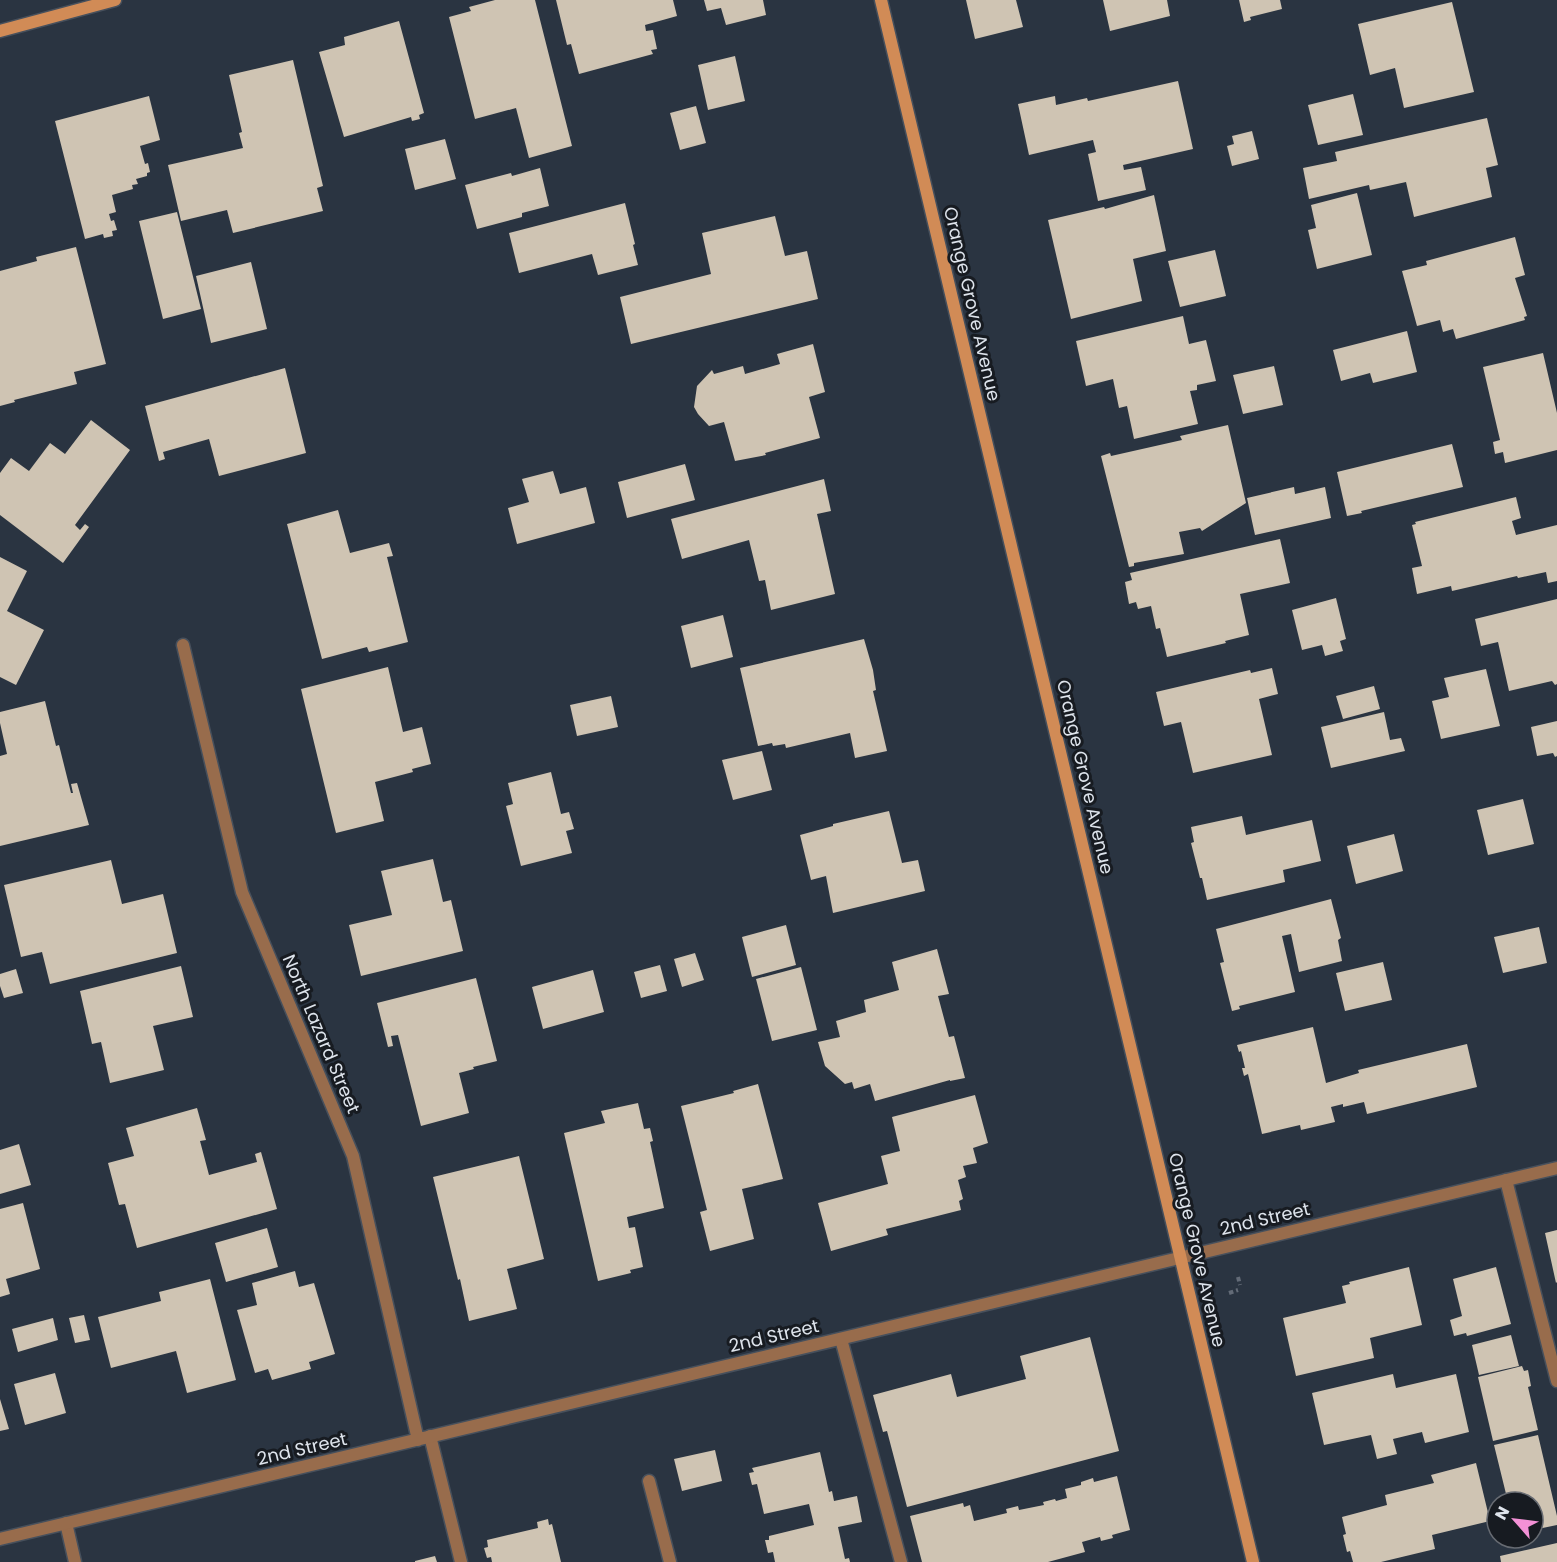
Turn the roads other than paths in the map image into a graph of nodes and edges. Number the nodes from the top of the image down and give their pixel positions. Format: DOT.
graph roads {
  1 [pos="114,0"];
  2 [pos="881,0"];
  3 [pos="0,31"];
  4 [pos="183,645"];
  5 [pos="1557,1168"];
  6 [pos="1506,1180"];
  7 [pos="1180,1258"];
  8 [pos="841,1339"];
  9 [pos="1557,1381"];
  10 [pos="424,1438"];
  11 [pos="649,1481"];
  12 [pos="66,1523"];
  13 [pos="0,1539"];
  14 [pos="75,1562"];
  15 [pos="461,1562"];
  16 [pos="670,1562"];
  17 [pos="901,1562"];
  18 [pos="1253,1562"];
  1 -- 3 [label="street"];
  2 -- 7 [label="street, Orange Grove Avenue"];
  4 -- 10 [label="street, North Lazard Street"];
  5 -- 6 [label="street, 2nd Street"];
  6 -- 7 [label="street, 2nd Street"];
  6 -- 9 [label="street"];
  7 -- 8 [label="street, 2nd Street"];
  7 -- 18 [label="street, Orange Grove Avenue"];
  8 -- 10 [label="street, 2nd Street"];
  8 -- 17 [label="street"];
  10 -- 12 [label="street, 2nd Street"];
  10 -- 15 [label="street, North Lazard Street"];
  11 -- 16 [label="street"];
  12 -- 13 [label="street, 2nd Street"];
  12 -- 14 [label="street"];
}
